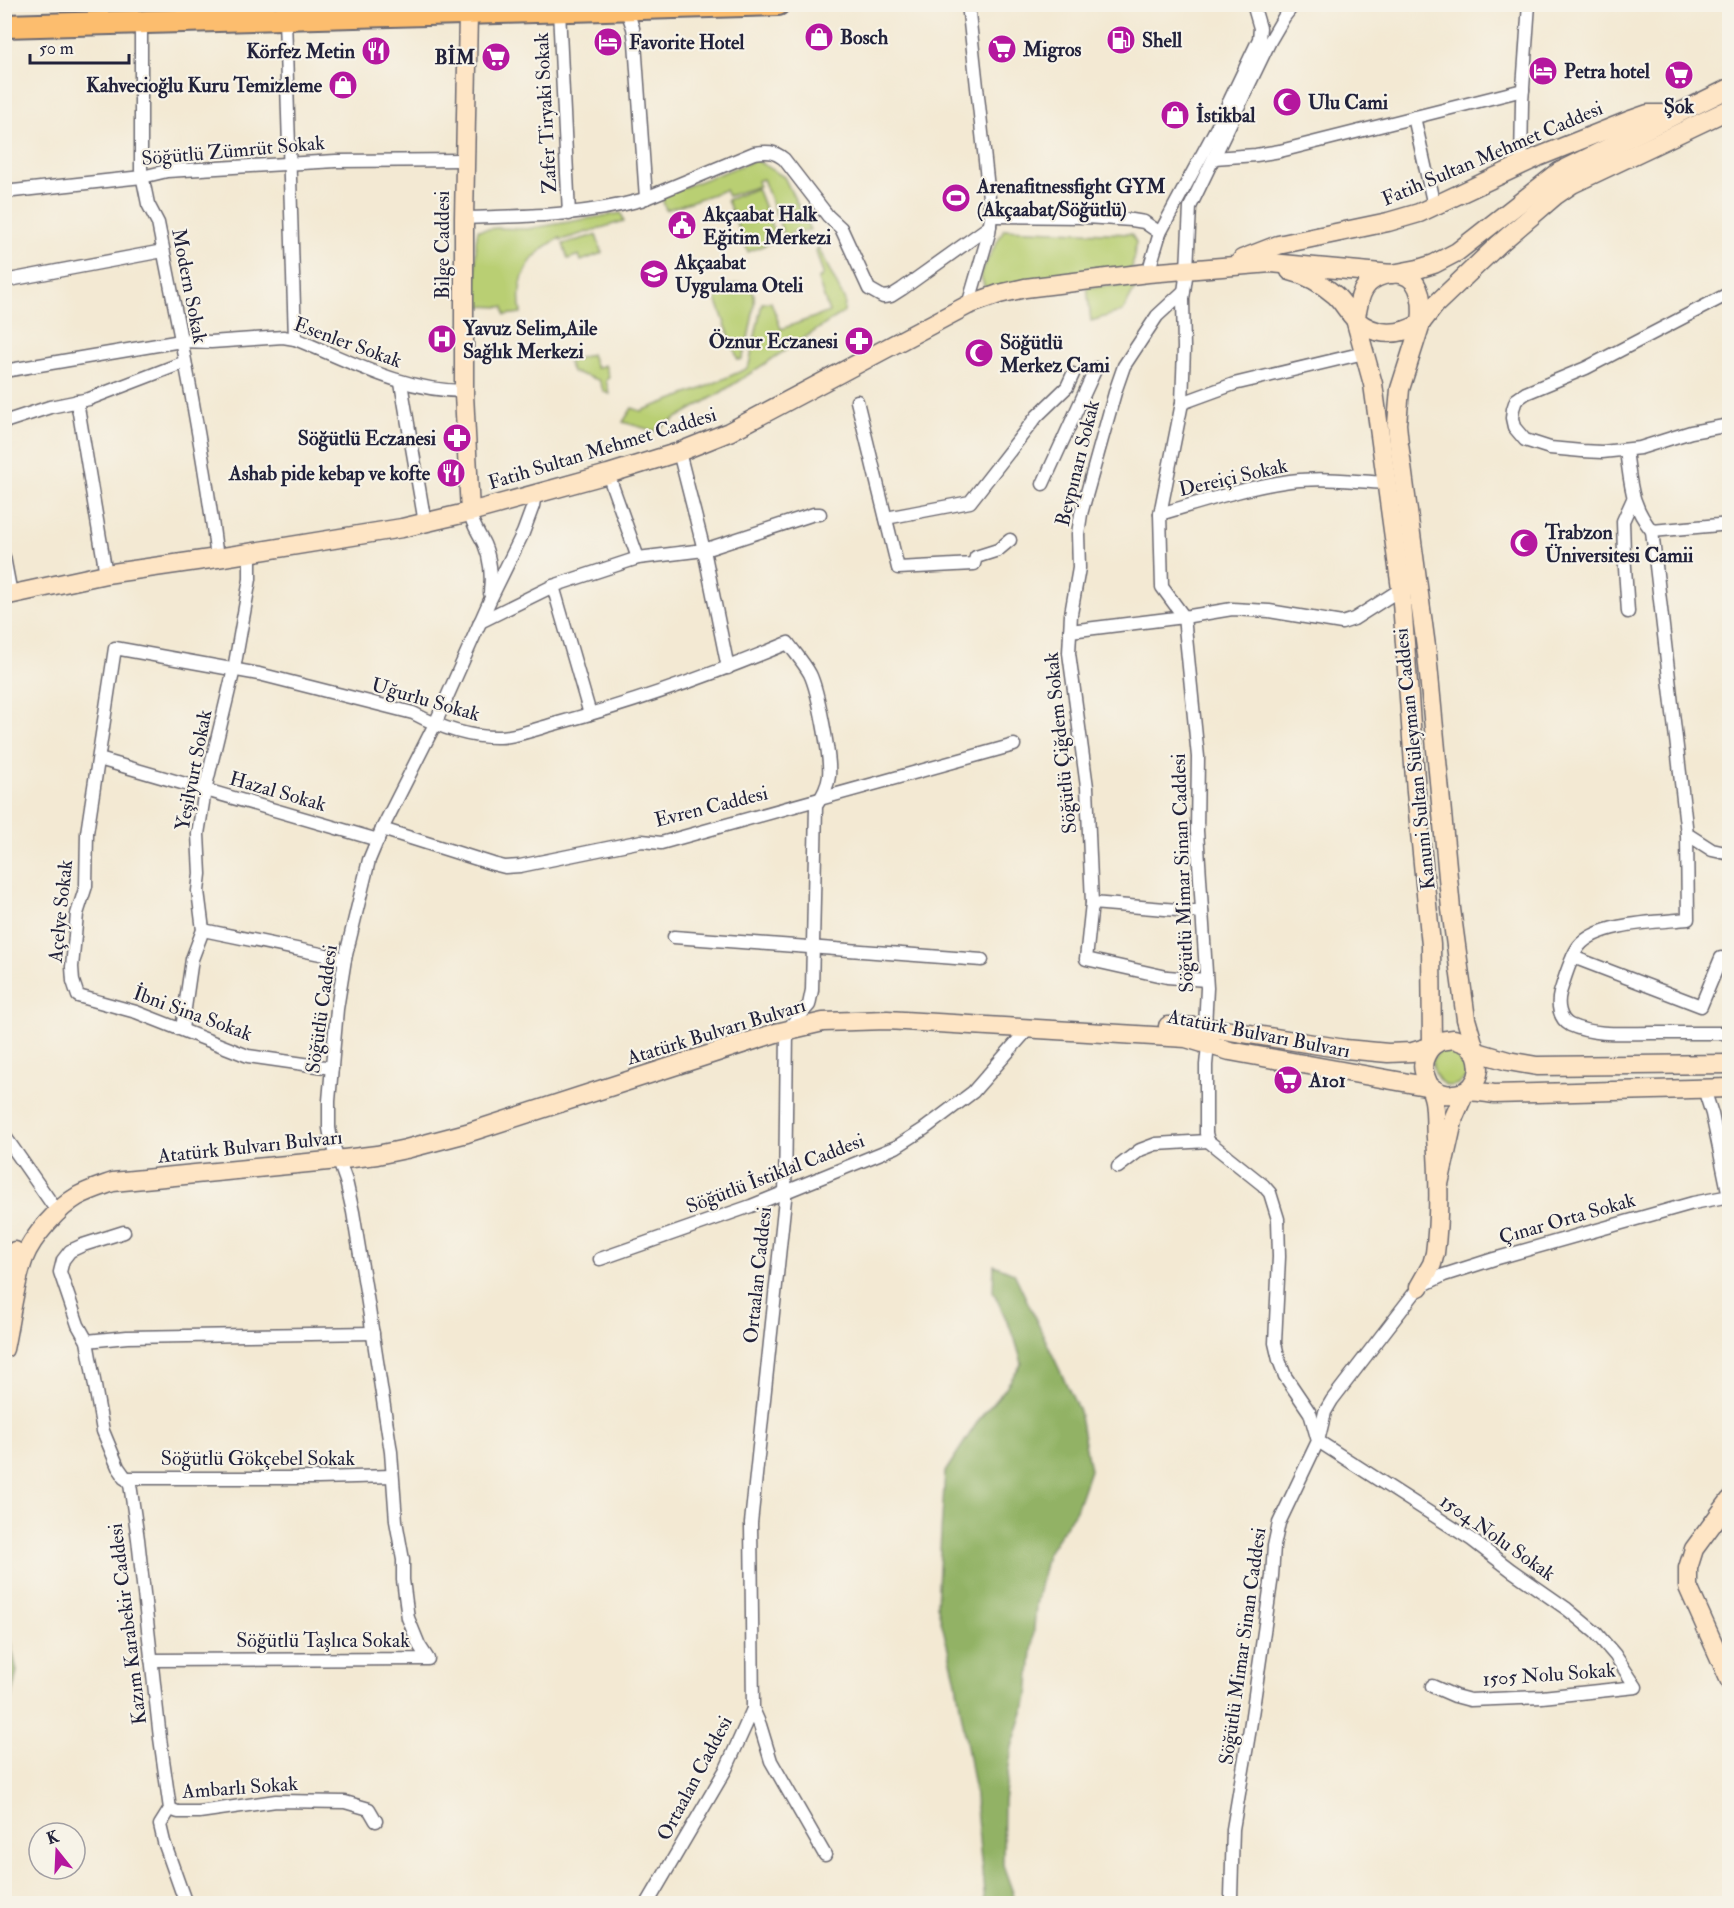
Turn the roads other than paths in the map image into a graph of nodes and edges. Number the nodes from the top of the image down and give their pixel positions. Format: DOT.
graph roads {
  1 [pos="778,4"];
  2 [pos="968,4"];
  3 [pos="1253,4"];
  4 [pos="1294,4"];
  5 [pos="1530,4"];
  6 [pos="626,8"];
  7 [pos="559,11"];
  8 [pos="468,14"];
  9 [pos="285,18"];
  10 [pos="141,22"];
  11 [pos="4,26"];
  12 [pos="1730,88"];
  13 [pos="1523,90"];
  14 [pos="1730,109"];
  15 [pos="1676,114"];
  16 [pos="1414,117"];
  17 [pos="1214,158"];
  18 [pos="465,160"];
  19 [pos="289,164"];
  20 [pos="1521,165"];
  21 [pos="142,177"];
  22 [pos="4,192"];
  23 [pos="645,198"];
  24 [pos="1434,206"];
  25 [pos="569,214"];
  26 [pos="464,218"];
  27 [pos="991,221"];
  28 [pos="1160,234"];
  29 [pos="163,251"];
  30 [pos="1246,265"];
  31 [pos="1221,268"];
  32 [pos="1187,270"];
  33 [pos="1148,273"];
  34 [pos="1392,273"];
  35 [pos="4,281"];
  36 [pos="1184,291"];
  37 [pos="1730,293"];
  38 [pos="968,305"];
  39 [pos="1355,319"];
  40 [pos="1421,323"];
  41 [pos="295,339"];
  42 [pos="181,341"];
  43 [pos="1364,352"];
  44 [pos="185,362"];
  45 [pos="1096,368"];
  46 [pos="5,369"];
  47 [pos="1073,374"];
  48 [pos="401,383"];
  49 [pos="464,391"];
  50 [pos="857,400"];
  51 [pos="77,401"];
  52 [pos="1182,404"];
  53 [pos="4,422"];
  54 [pos="1730,425"];
  55 [pos="1626,451"];
  56 [pos="679,452"];
  57 [pos="608,474"];
  58 [pos="1386,483"];
  59 [pos="1043,484"];
  60 [pos="535,494"];
  61 [pos="1633,499"];
  62 [pos="470,512"];
  63 [pos="820,514"];
  64 [pos="1160,514"];
  65 [pos="886,518"];
  66 [pos="425,523"];
  67 [pos="1730,524"];
  68 [pos="1652,531"];
  69 [pos="1010,540"];
  70 [pos="704,550"];
  71 [pos="250,553"];
  72 [pos="4,557"];
  73 [pos="217,558"];
  74 [pos="638,558"];
  75 [pos="106,574"];
  76 [pos="553,586"];
  77 [pos="1401,590"];
  78 [pos="8,595"];
  79 [pos="490,600"];
  80 [pos="1628,612"];
  81 [pos="1184,617"];
  82 [pos="480,622"];
  83 [pos="1070,631"];
  84 [pos="788,643"];
  85 [pos="115,648"];
  86 [pos="728,668"];
  87 [pos="234,669"];
  88 [pos="590,714"];
  89 [pos="435,724"];
  90 [pos="1014,745"];
  91 [pos="99,759"];
  92 [pos="205,790"];
  93 [pos="822,797"];
  94 [pos="380,834"];
  95 [pos="1687,834"];
  96 [pos="1730,854"];
  97 [pos="1092,903"];
  98 [pos="1202,912"];
  99 [pos="203,930"];
  100 [pos="674,937"];
  101 [pos="813,947"];
  102 [pos="1573,957"];
  103 [pos="345,959"];
  104 [pos="982,960"];
  105 [pos="1730,962"];
  106 [pos="1206,980"];
  107 [pos="78,996"];
  108 [pos="793,1024"];
  109 [pos="1029,1028"];
  110 [pos="182,1029"];
  111 [pos="1730,1033"];
  112 [pos="1207,1036"];
  113 [pos="1432,1046"];
  114 [pos="1474,1051"];
  115 [pos="1730,1064"];
  116 [pos="332,1068"];
  117 [pos="1431,1088"];
  118 [pos="1730,1088"];
  119 [pos="1704,1089"];
  120 [pos="1465,1092"];
  121 [pos="4,1135"];
  122 [pos="1208,1141"];
  123 [pos="337,1156"];
  124 [pos="1118,1167"];
  125 [pos="1439,1184"];
  126 [pos="785,1192"];
  127 [pos="1729,1197"];
  128 [pos="52,1204"];
  129 [pos="124,1232"];
  130 [pos="600,1259"];
  131 [pos="4,1284"];
  132 [pos="1419,1287"];
  133 [pos="373,1333"];
  134 [pos="87,1341"];
  135 [pos="4,1349"];
  136 [pos="1318,1441"];
  137 [pos="392,1476"];
  138 [pos="124,1478"];
  139 [pos="1730,1500"];
  140 [pos="403,1560"];
  141 [pos="151,1660"];
  142 [pos="1730,1681"];
  143 [pos="1432,1686"];
  144 [pos="1636,1687"];
  145 [pos="753,1709"];
  146 [pos="170,1809"];
  147 [pos="376,1821"];
  148 [pos="825,1855"];
  149 [pos="186,1904"];
  150 [pos="647,1904"];
  151 [pos="1232,1904"];
  1 -- 6 [label="highway"];
  2 -- 27 [label="street"];
  3 -- 28 [label="street"];
  4 -- 17 [label="street"];
  5 -- 13 [label="street"];
  6 -- 7 [label="highway"];
  6 -- 23 [label="street"];
  7 -- 8 [label="highway"];
  7 -- 25 [label="street, Zafer Tiryaki Sokak"];
  8 -- 9 [label="highway"];
  8 -- 18 [label="street, Bilge Caddesi"];
  9 -- 10 [label="highway"];
  9 -- 19 [label="street"];
  10 -- 11 [label="highway"];
  10 -- 21 [label="street, Modern Sokak"];
  12 -- 15 [label="street, Fatih Sultan Mehmet Caddesi"];
  13 -- 16 [label="street"];
  13 -- 20 [label="street"];
  14 -- 40 [label="street, Fatih Sultan Mehmet Caddesi"];
  15 -- 20 [label="street, Fatih Sultan Mehmet Caddesi"];
  15 -- 34 [label="street, Fatih Sultan Mehmet Caddesi"];
  16 -- 17 [label="street"];
  16 -- 24 [label="street"];
  17 -- 32 [label="street"];
  18 -- 19 [label="street, Söğütlü Zümrüt Sokak"];
  18 -- 26 [label="street, Bilge Caddesi"];
  19 -- 21 [label="street, Söğütlü Zümrüt Sokak"];
  19 -- 41 [label="street"];
  20 -- 24 [label="street, Fatih Sultan Mehmet Caddesi"];
  21 -- 22 [label="street, Söğütlü Zümrüt Sokak"];
  21 -- 29 [label="street, Modern Sokak"];
  23 -- 25 [label="street"];
  23 -- 27 [label="street"];
  24 -- 31 [label="street, Fatih Sultan Mehmet Caddesi"];
  25 -- 26 [label="street"];
  26 -- 49 [label="street, Bilge Caddesi"];
  27 -- 28 [label="street"];
  27 -- 38 [label="street"];
  28 -- 33 [label="street"];
  29 -- 35 [label="street"];
  29 -- 42 [label="street, Modern Sokak"];
  30 -- 31 [label="street, Fatih Sultan Mehmet Caddesi"];
  30 -- 34 [label="street, Fatih Sultan Mehmet Caddesi"];
  30 -- 39 [label="street, Fatih Sultan Mehmet Caddesi"];
  31 -- 32 [label="street, Fatih Sultan Mehmet Caddesi"];
  32 -- 33 [label="street, Fatih Sultan Mehmet Caddesi"];
  32 -- 36 [label="street"];
  33 -- 38 [label="street, Fatih Sultan Mehmet Caddesi"];
  34 -- 39 [label="street, Fatih Sultan Mehmet Caddesi"];
  34 -- 40 [label="street, Fatih Sultan Mehmet Caddesi"];
  36 -- 52 [label="street"];
  36 -- 83 [label="street, Beypınarı Sokak"];
  37 -- 55 [label="street"];
  38 -- 56 [label="street, Fatih Sultan Mehmet Caddesi"];
  39 -- 40 [label="street, Fatih Sultan Mehmet Caddesi"];
  39 -- 43 [label="street, Kanuni Sultan Süleyman Caddesi"];
  40 -- 114 [label="street, Kanuni Sultan Süleyman Caddesi"];
  41 -- 42 [label="street, Esenler Sokak"];
  41 -- 48 [label="street, Esenler Sokak"];
  42 -- 44 [label="street, Modern Sokak"];
  42 -- 46 [label="street, Esenler Sokak"];
  43 -- 52 [label="street"];
  43 -- 58 [label="street, Kanuni Sultan Süleyman Caddesi"];
  44 -- 51 [label="street"];
  44 -- 73 [label="street, Modern Sokak"];
  45 -- 59 [label="street"];
  47 -- 65 [label="street"];
  48 -- 49 [label="street, Esenler Sokak"];
  48 -- 66 [label="street"];
  49 -- 62 [label="street, Bilge Caddesi"];
  50 -- 65 [label="street"];
  51 -- 53 [label="street"];
  51 -- 75 [label="street"];
  52 -- 64 [label="street"];
  54 -- 55 [label="street"];
  55 -- 61 [label="street"];
  56 -- 57 [label="street, Fatih Sultan Mehmet Caddesi"];
  56 -- 70 [label="street"];
  57 -- 60 [label="street, Fatih Sultan Mehmet Caddesi"];
  57 -- 74 [label="street"];
  58 -- 64 [label="street, Dereiçi Sokak"];
  58 -- 77 [label="street, Kanuni Sultan Süleyman Caddesi"];
  60 -- 62 [label="street, Fatih Sultan Mehmet Caddesi"];
  60 -- 79 [label="street, Söğütlü Caddesi"];
  61 -- 68 [label="street"];
  61 -- 80 [label="street"];
  62 -- 66 [label="street, Fatih Sultan Mehmet Caddesi"];
  62 -- 79 [label="street"];
  63 -- 70 [label="street"];
  64 -- 81 [label="street"];
  65 -- 69 [label="street"];
  66 -- 71 [label="street, Fatih Sultan Mehmet Caddesi"];
  67 -- 68 [label="street"];
  68 -- 95 [label="street"];
  70 -- 74 [label="street"];
  70 -- 86 [label="street"];
  71 -- 73 [label="street, Fatih Sultan Mehmet Caddesi"];
  71 -- 87 [label="street, Yeşilyurt Sokak"];
  72 -- 78 [label="street"];
  73 -- 75 [label="street, Fatih Sultan Mehmet Caddesi"];
  74 -- 76 [label="street"];
  75 -- 78 [label="street, Fatih Sultan Mehmet Caddesi"];
  76 -- 82 [label="street"];
  76 -- 88 [label="street"];
  77 -- 81 [label="street"];
  77 -- 113 [label="street, Kanuni Sultan Süleyman Caddesi"];
  79 -- 82 [label="street, Söğütlü Caddesi"];
  81 -- 83 [label="street"];
  81 -- 98 [label="street, Söğütlü Mimar Sinan Caddesi"];
  82 -- 89 [label="street, Söğütlü Caddesi"];
  83 -- 97 [label="street, Söğütlü Çiğdem Sokak"];
  84 -- 86 [label="street, Uğurlu Sokak"];
  84 -- 93 [label="street, Ortaalan Caddesi"];
  85 -- 87 [label="street, Uğurlu Sokak"];
  85 -- 91 [label="street, Açelye Sokak"];
  86 -- 88 [label="street, Uğurlu Sokak"];
  87 -- 89 [label="street, Uğurlu Sokak"];
  87 -- 92 [label="street, Yeşilyurt Sokak"];
  88 -- 89 [label="street, Uğurlu Sokak"];
  89 -- 94 [label="street, Söğütlü Caddesi"];
  90 -- 93 [label="street, Evren Caddesi"];
  91 -- 92 [label="street, Hazal Sokak"];
  91 -- 107 [label="street, Açelye Sokak"];
  92 -- 94 [label="street, Hazal Sokak"];
  92 -- 99 [label="street, Yeşilyurt Sokak"];
  93 -- 94 [label="street, Evren Caddesi"];
  93 -- 101 [label="street, Ortaalan Caddesi"];
  94 -- 103 [label="street, Söğütlü Caddesi"];
  95 -- 96 [label="street"];
  95 -- 102 [label="street"];
  97 -- 98 [label="street"];
  97 -- 106 [label="street, Söğütlü Çiğdem Sokak"];
  98 -- 106 [label="street, Söğütlü Mimar Sinan Caddesi"];
  99 -- 103 [label="street"];
  99 -- 110 [label="street, Yeşilyurt Sokak"];
  100 -- 101 [label="street"];
  101 -- 104 [label="street"];
  101 -- 108 [label="street, Ortaalan Caddesi"];
  102 -- 105 [label="street"];
  102 -- 111 [label="street"];
  103 -- 116 [label="street, Söğütlü Caddesi"];
  106 -- 112 [label="street, Söğütlü Mimar Sinan Caddesi"];
  107 -- 110 [label="street, İbni Sina Sokak"];
  108 -- 109 [label="street, Atatürk Bulvarı Bulvarı"];
  108 -- 112 [label="street, Atatürk Bulvarı Bulvarı"];
  108 -- 123 [label="street, Atatürk Bulvarı Bulvarı"];
  108 -- 126 [label="street, Ortaalan Caddesi"];
  109 -- 112 [label="street, Atatürk Bulvarı Bulvarı"];
  109 -- 126 [label="street, Söğütlü İstiklal Caddesi"];
  110 -- 116 [label="street, İbni Sina Sokak"];
  112 -- 113 [label="street, Atatürk Bulvarı Bulvarı"];
  112 -- 117 [label="street, Atatürk Bulvarı Bulvarı"];
  112 -- 122 [label="street, Söğütlü Mimar Sinan Caddesi"];
  113 -- 114 [label="street, Atatürk Bulvarı Bulvarı"];
  113 -- 117 [label="street, Kanuni Sultan Süleyman Caddesi"];
  114 -- 115 [label="street, Atatürk Bulvarı Bulvarı"];
  114 -- 120 [label="street, Kanuni Sultan Süleyman Caddesi"];
  116 -- 123 [label="street, Söğütlü Caddesi"];
  117 -- 120 [label="street, Atatürk Bulvarı Bulvarı"];
  117 -- 125 [label="street, Kanuni Sultan Süleyman Caddesi"];
  118 -- 119 [label="street, Atatürk Bulvarı Bulvarı"];
  119 -- 120 [label="street, Atatürk Bulvarı Bulvarı"];
  119 -- 127 [label="street"];
  120 -- 125 [label="street, Kanuni Sultan Süleyman Caddesi"];
  121 -- 128 [label="street"];
  122 -- 124 [label="street"];
  122 -- 136 [label="street"];
  123 -- 128 [label="street, Atatürk Bulvarı Bulvarı"];
  123 -- 133 [label="street, Söğütlü Caddesi"];
  123 -- 135 [label="street, Atatürk Bulvarı Bulvarı"];
  125 -- 132 [label="street, Kanuni Sultan Süleyman Caddesi"];
  126 -- 130 [label="street, Söğütlü İstiklal Caddesi"];
  126 -- 145 [label="street, Ortaalan Caddesi"];
  127 -- 132 [label="street, Çınar Orta Sokak"];
  128 -- 131 [label="street, Atatürk Bulvarı Bulvarı"];
  129 -- 134 [label="street, Kazım Karabekir Caddesi"];
  132 -- 136 [label="street, Söğütlü Mimar Sinan Caddesi"];
  133 -- 134 [label="street"];
  133 -- 137 [label="street, Söğütlü Caddesi"];
  134 -- 138 [label="street, Kazım Karabekir Caddesi"];
  136 -- 144 [label="street, 1504 Nolu Sokak"];
  136 -- 151 [label="street, Söğütlü Mimar Sinan Caddesi"];
  137 -- 138 [label="street, Söğütlü Gökçebel Sokak"];
  137 -- 140 [label="street, Söğütlü Caddesi"];
  138 -- 141 [label="street, Kazım Karabekir Caddesi"];
  139 -- 142 [label="street"];
  140 -- 141 [label="street, Söğütlü Taşlıca Sokak"];
  141 -- 146 [label="street, Kazım Karabekir Caddesi"];
  143 -- 144 [label="street, 1505 Nolu Sokak"];
  145 -- 148 [label="street"];
  145 -- 150 [label="street, Ortaalan Caddesi"];
  146 -- 147 [label="street, Ambarlı Sokak"];
  146 -- 149 [label="street, Kazım Karabekir Caddesi"];
}
